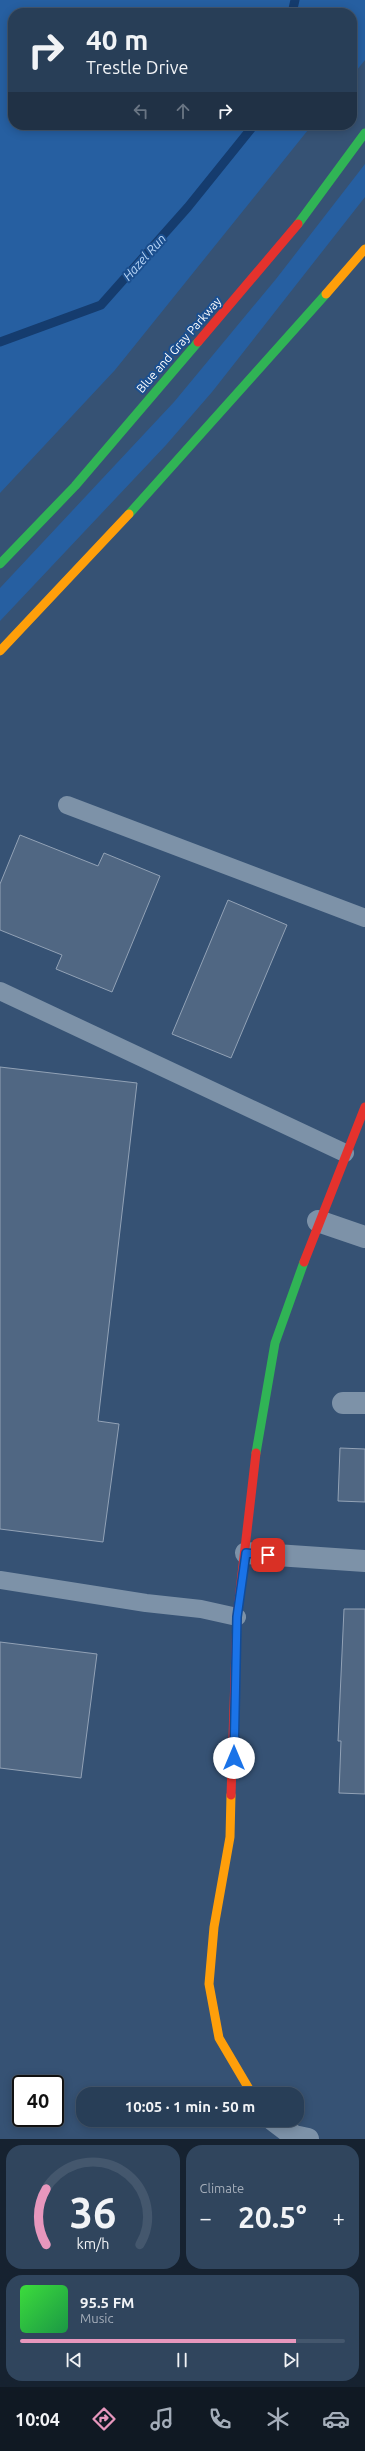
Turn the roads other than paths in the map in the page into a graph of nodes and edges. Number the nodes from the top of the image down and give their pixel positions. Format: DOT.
graph roads {
  1 [pos="365,133"];
  2 [pos="365,249"];
  3 [pos="0,564"];
  4 [pos="0,650"];
  5 [pos="67,805"];
  6 [pos="365,918"];
  7 [pos="0,991"];
  8 [pos="365,1107"];
  9 [pos="344,1153"];
  10 [pos="318,1221"];
  11 [pos="365,1237"];
  12 [pos="343,1403"];
  13 [pos="365,1403"];
  14 [pos="246,1553"];
  15 [pos="365,1561"];
  16 [pos="0,1580"];
  17 [pos="237,1617"];
  18 [pos="248,2087"];
  19 [pos="283,2127"];
  20 [pos="298,2138"];
  1 -- 3 [label="main road, Blue and Gray Parkway"];
  2 -- 4 [label="main road"];
  5 -- 6 [label="lane"];
  7 -- 9 [label="lane"];
  8 -- 9 [label="main road"];
  9 -- 10 [label="main road"];
  10 -- 11 [label="street"];
  10 -- 14 [label="main road"];
  12 -- 13 [label="street"];
  14 -- 15 [label="street"];
  14 -- 17 [label="main road"];
  16 -- 17 [label="lane"];
  17 -- 18 [label="main road"];
  19 -- 20 [label="street"];
}
